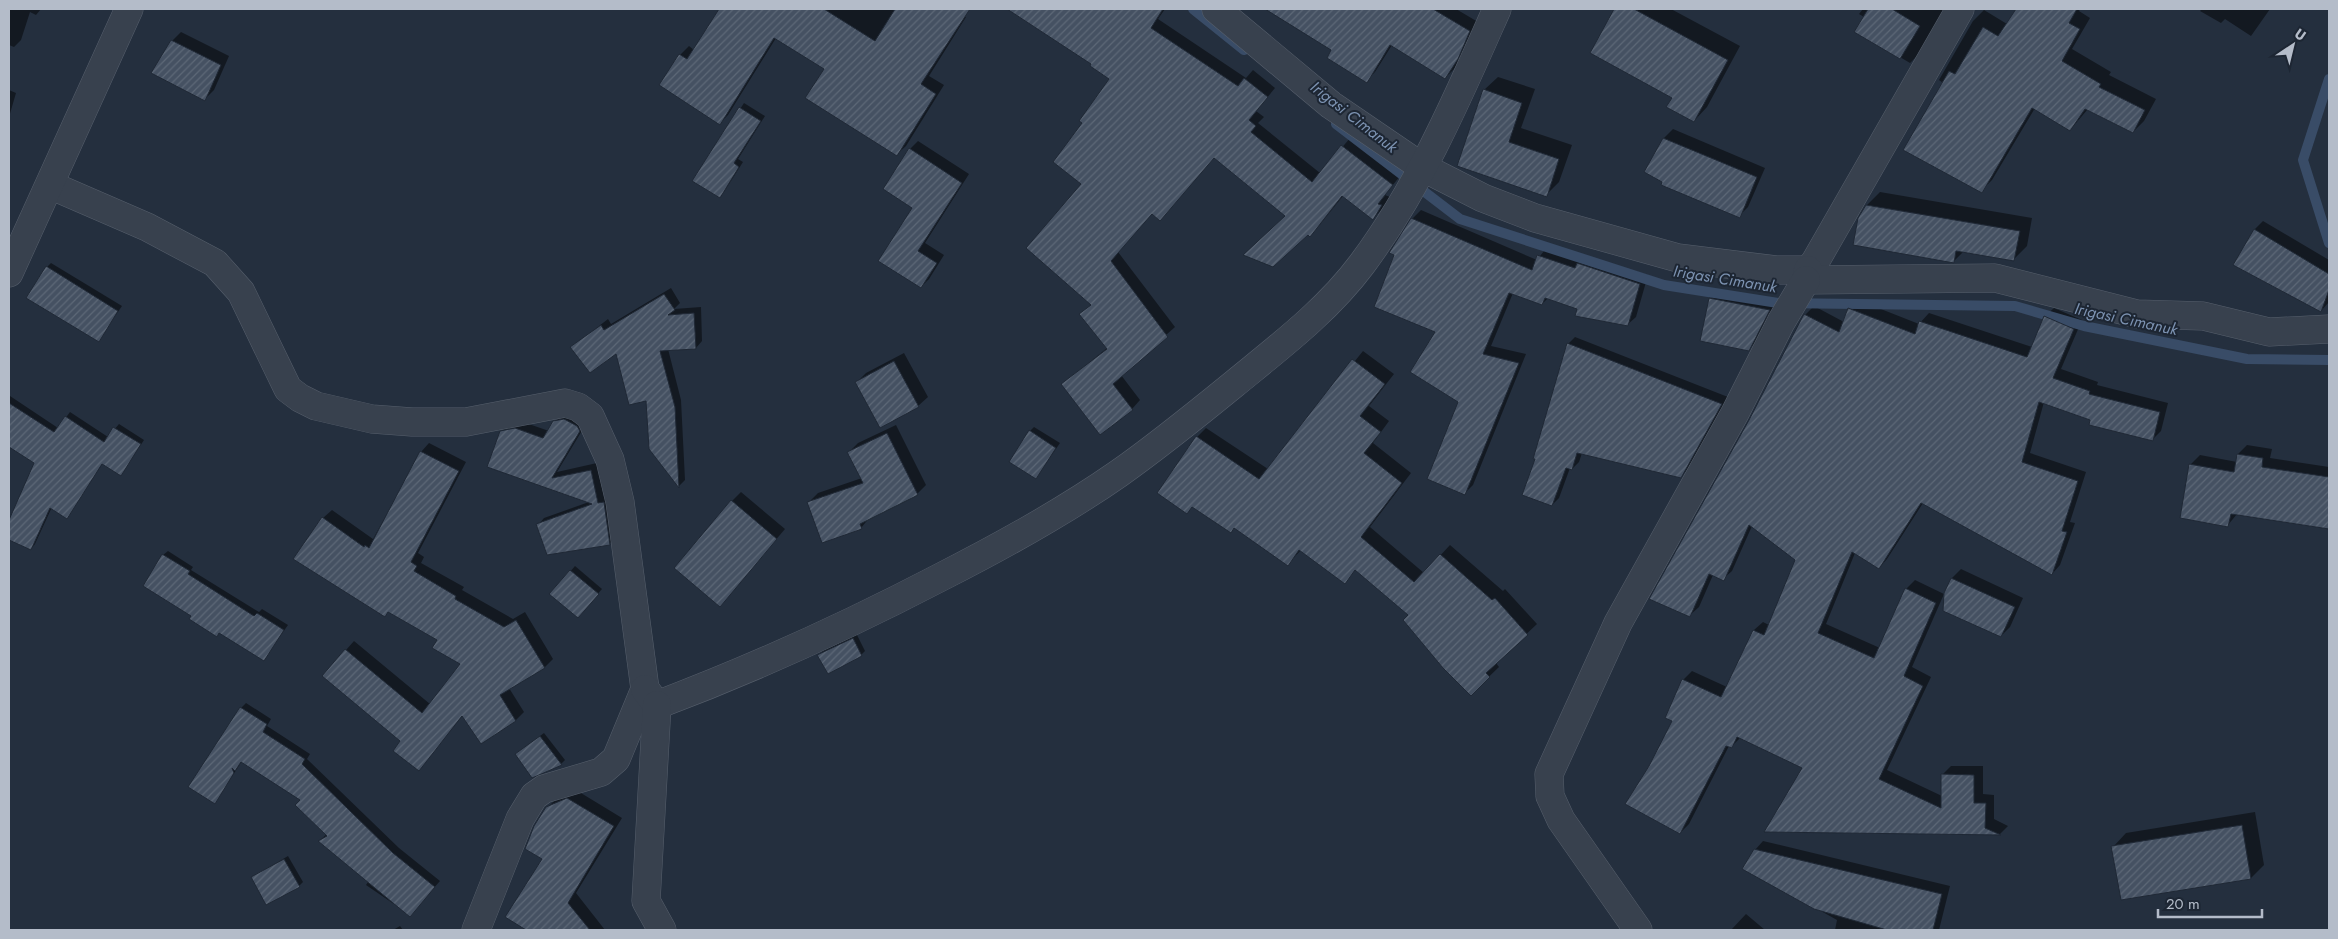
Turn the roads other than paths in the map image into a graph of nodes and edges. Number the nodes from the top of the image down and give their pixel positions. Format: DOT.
graph roads {
  1 [pos="129,9"];
  2 [pos="1216,9"];
  3 [pos="1497,9"];
  4 [pos="1960,9"];
  5 [pos="1420,173"];
  6 [pos="50,185"];
  7 [pos="9,273"];
  8 [pos="1804,281"];
  9 [pos="2329,329"];
  10 [pos="651,697"];
  11 [pos="476,930"];
  12 [pos="662,930"];
  13 [pos="1638,930"];
  1 -- 6 [label="street"];
  2 -- 5 [label="street"];
  3 -- 5 [label="street"];
  4 -- 8 [label="street"];
  5 -- 8 [label="street"];
  5 -- 10 [label="street"];
  6 -- 7 [label="street"];
  6 -- 10 [label="street"];
  8 -- 9 [label="street"];
  8 -- 13 [label="street"];
  10 -- 11 [label="street"];
  10 -- 12 [label="street"];
}
